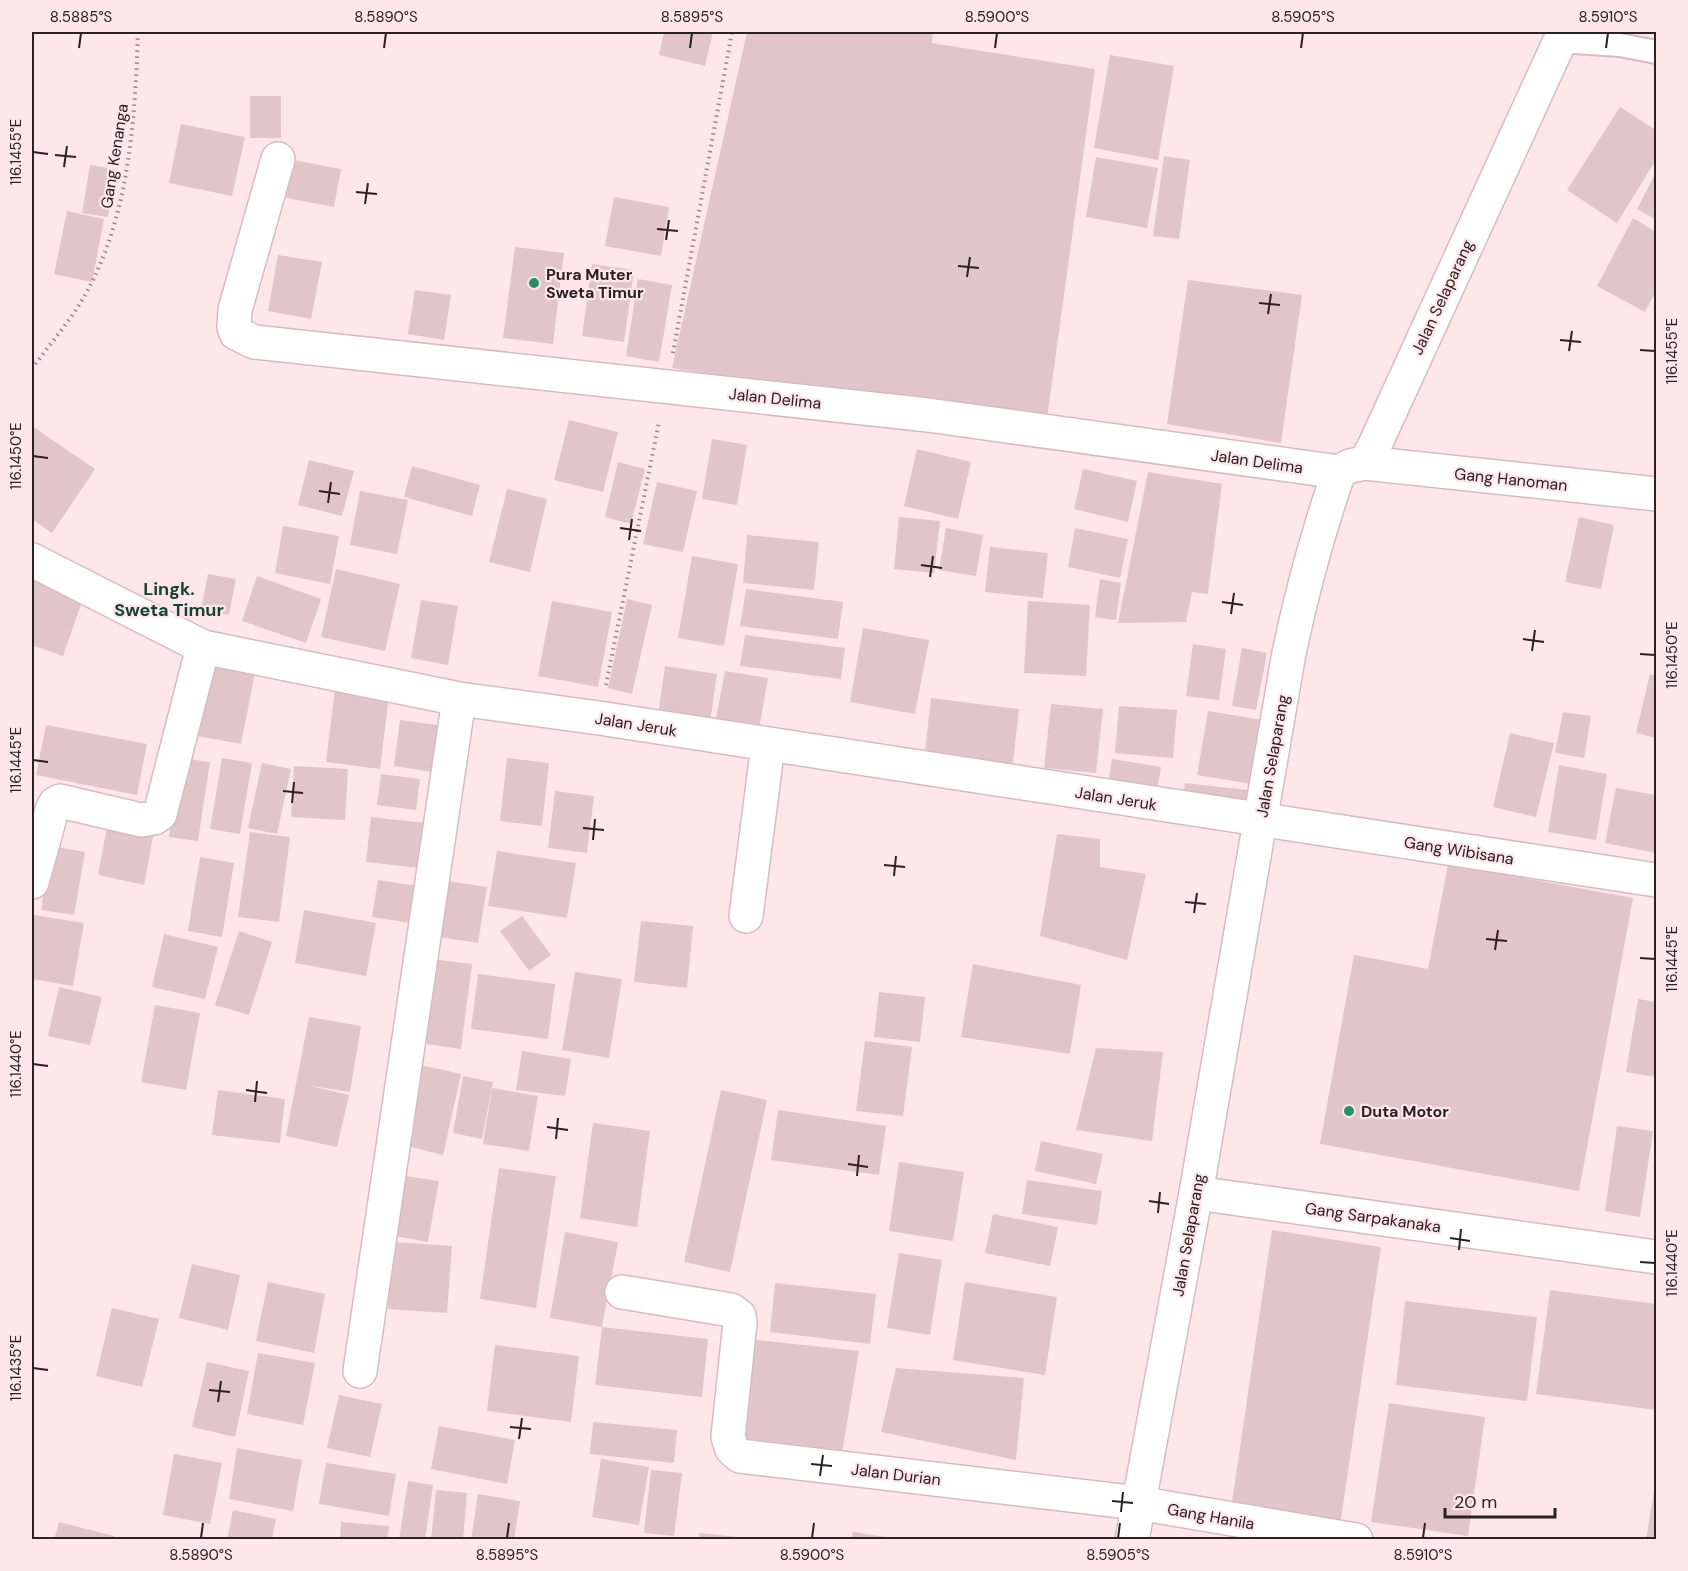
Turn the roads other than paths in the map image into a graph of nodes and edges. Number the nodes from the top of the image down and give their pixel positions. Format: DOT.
graph roads {
  1 [pos="1562,36"];
  2 [pos="1656,52"];
  3 [pos="278,159"];
  4 [pos="1352,467"];
  5 [pos="1656,494"];
  6 [pos="32,560"];
  7 [pos="203,647"];
  8 [pos="459,699"];
  9 [pos="768,745"];
  10 [pos="1261,819"];
  11 [pos="1656,880"];
  12 [pos="32,882"];
  13 [pos="746,916"];
  14 [pos="1196,1192"];
  15 [pos="1656,1257"];
  16 [pos="622,1292"];
  17 [pos="360,1371"];
  18 [pos="1138,1503"];
  19 [pos="1132,1539"];
  20 [pos="1356,1539"];
  1 -- 2 [label="lane"];
  1 -- 4 [label="street, Jalan Selaparang"];
  3 -- 4 [label="street, Jalan Delima"];
  4 -- 5 [label="street, Gang Hanoman"];
  4 -- 10 [label="street, Jalan Selaparang"];
  6 -- 7 [label="street, Jalan Jeruk"];
  7 -- 8 [label="street, Jalan Jeruk"];
  7 -- 12 [label="street"];
  8 -- 9 [label="street, Jalan Jeruk"];
  8 -- 17 [label="street"];
  9 -- 10 [label="street, Jalan Jeruk"];
  9 -- 13 [label="street"];
  10 -- 11 [label="street, Gang Wibisana"];
  10 -- 14 [label="street, Jalan Selaparang"];
  14 -- 15 [label="street, Gang Sarpakanaka"];
  14 -- 18 [label="street, Jalan Selaparang"];
  16 -- 18 [label="street, Jalan Durian"];
  18 -- 19 [label="street, Jalan Selaparang"];
  18 -- 20 [label="street, Gang Hanila"];
}
